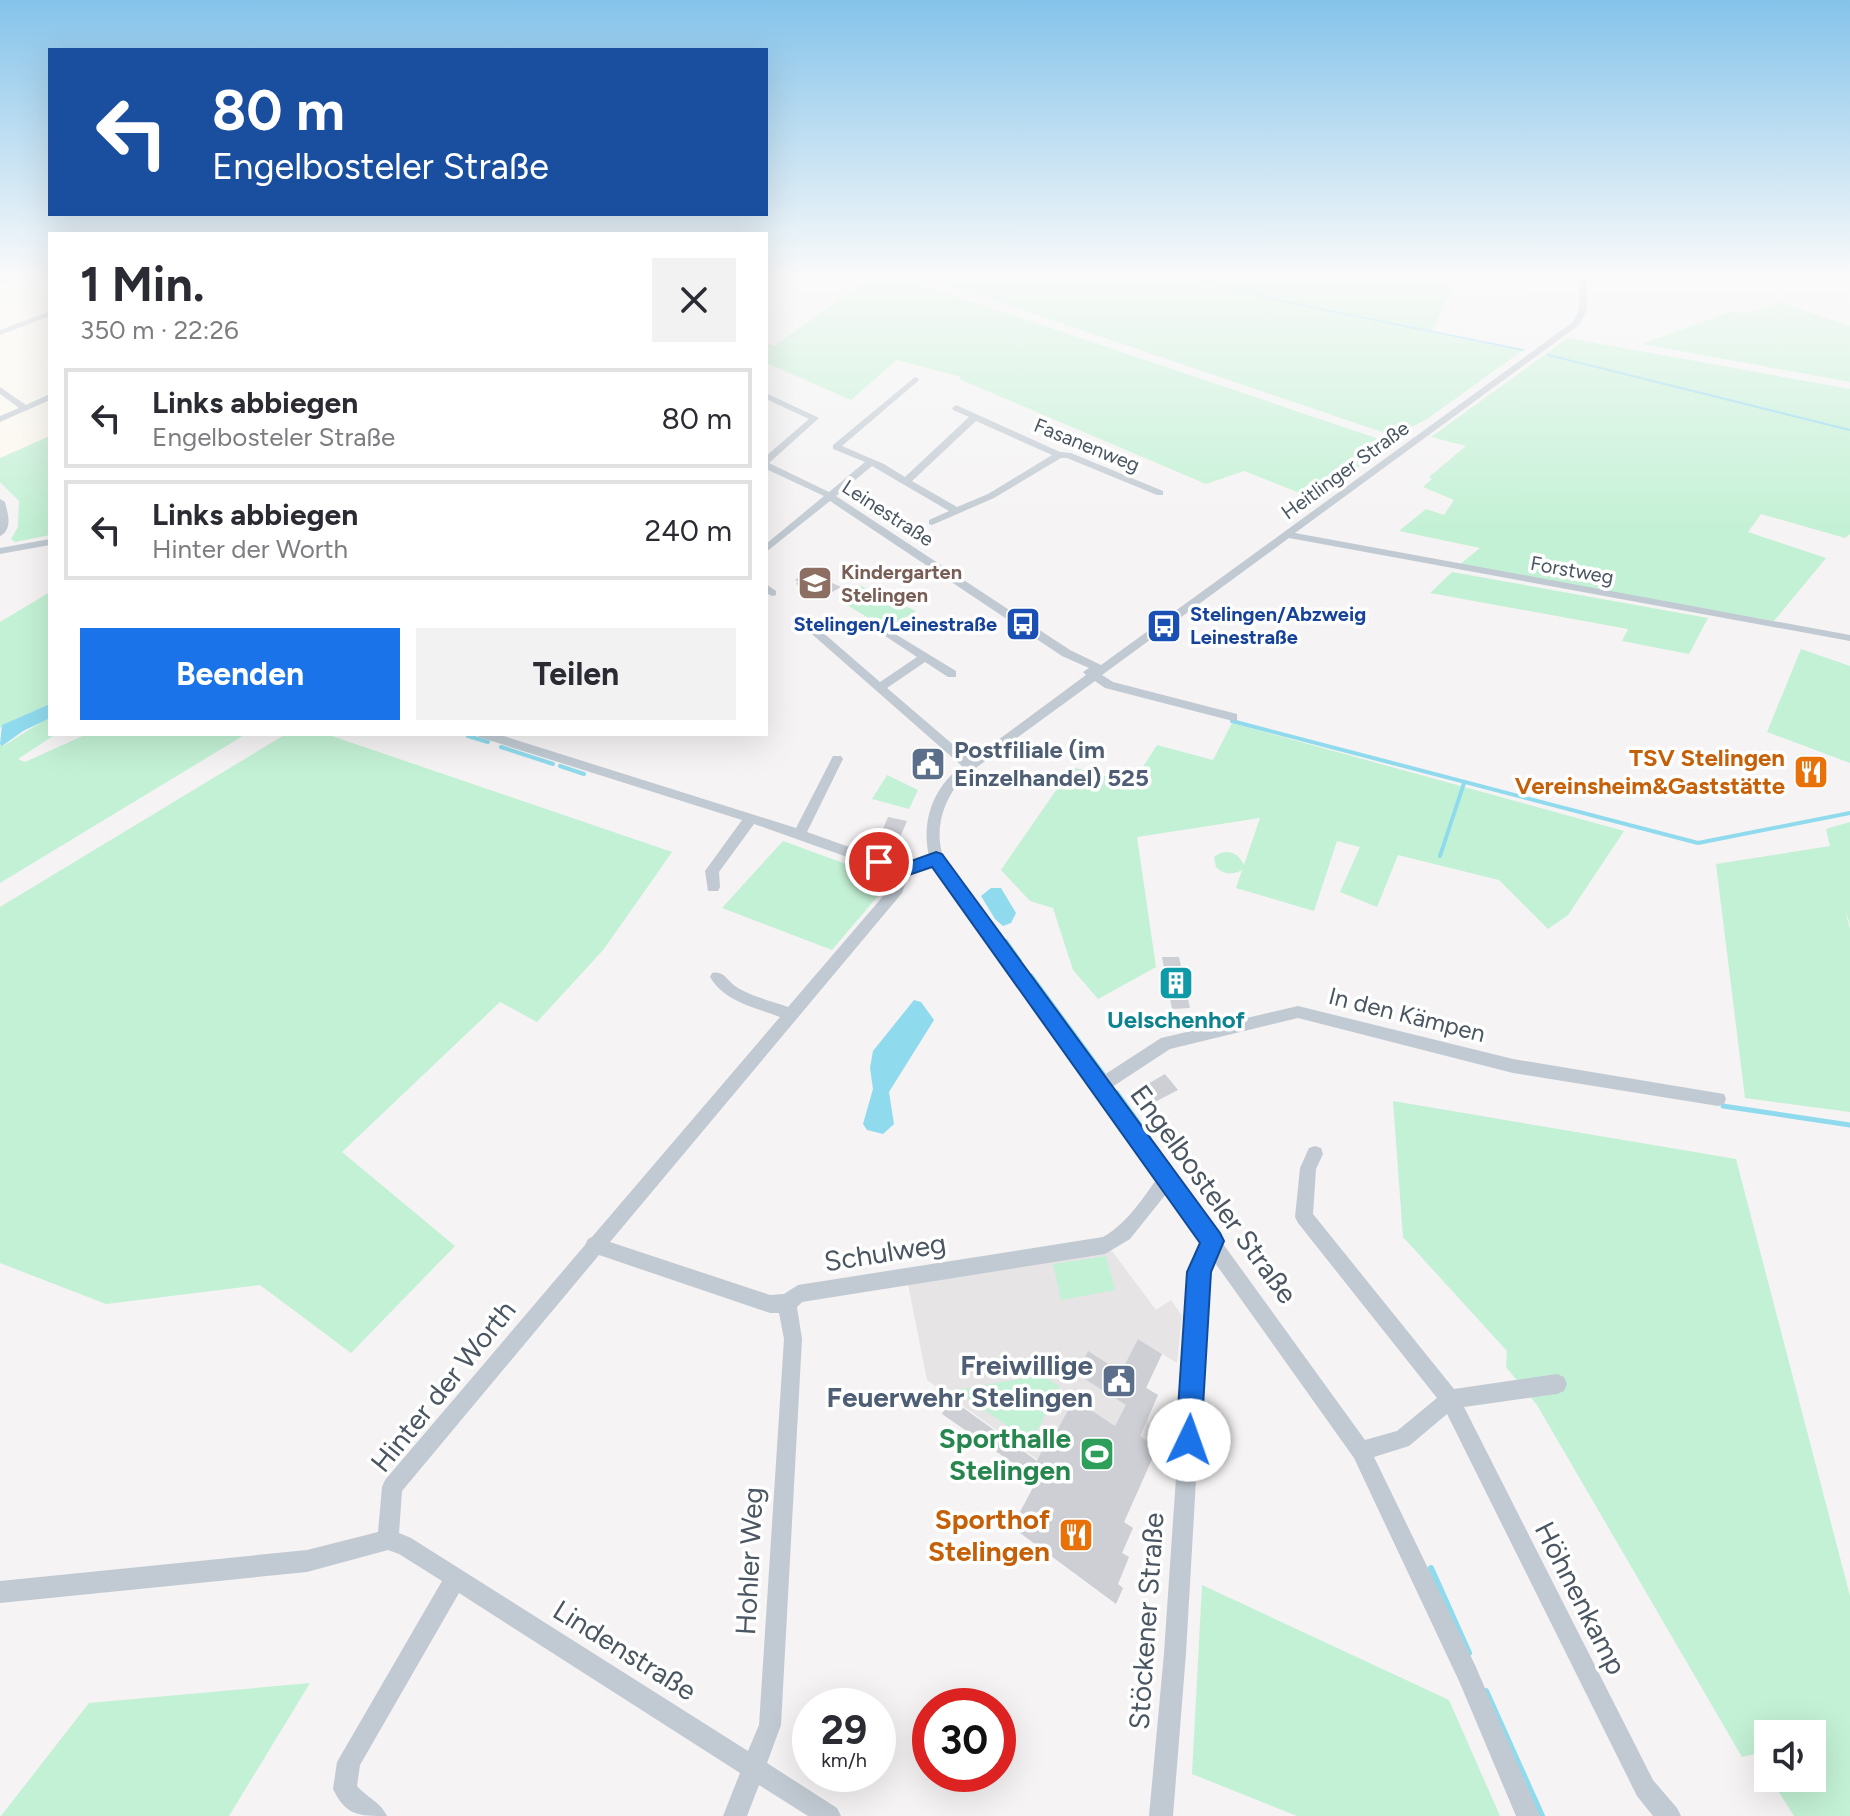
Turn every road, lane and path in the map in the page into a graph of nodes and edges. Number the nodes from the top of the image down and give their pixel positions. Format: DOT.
graph roads {
  1 [pos="1525,361"];
  2 [pos="915,379"];
  3 [pos="0,390"];
  4 [pos="768,397"];
  5 [pos="48,398"];
  6 [pos="25,408"];
  7 [pos="956,408"];
  8 [pos="975,417"];
  9 [pos="0,419"];
  10 [pos="1059,455"];
  11 [pos="768,461"];
  12 [pos="871,462"];
  13 [pos="768,464"];
  14 [pos="906,481"];
  15 [pos="1160,493"];
  16 [pos="828,495"];
  17 [pos="0,502"];
  18 [pos="956,511"];
  19 [pos="932,522"];
  20 [pos="0,533"];
  21 [pos="1288,535"];
  22 [pos="48,542"];
  23 [pos="768,547"];
  24 [pos="0,551"];
  25 [pos="801,619"];
  26 [pos="874,624"];
  27 [pos="1850,638"];
  28 [pos="925,657"];
  29 [pos="1098,673"];
  30 [pos="952,674"];
  31 [pos="879,688"];
  32 [pos="1233,717"];
  33 [pos="513,738"];
  34 [pos="837,759"];
  35 [pos="970,766"];
  36 [pos="751,818"];
  37 [pos="799,835"];
  38 [pos="936,859"];
  39 [pos="903,871"];
  40 [pos="713,887"];
  41 [pos="717,977"];
  42 [pos="790,1014"];
  43 [pos="1099,1087"];
  44 [pos="1718,1099"];
  45 [pos="1315,1154"];
  46 [pos="1167,1180"];
  47 [pos="1212,1241"];
  48 [pos="594,1245"];
  49 [pos="787,1303"];
  50 [pos="1557,1384"];
  51 [pos="1450,1399"];
  52 [pos="1361,1451"];
  53 [pos="388,1540"];
  54 [pos="454,1577"];
  55 [pos="0,1592"];
  56 [pos="754,1766"];
  57 [pos="375,1816"];
  58 [pos="735,1816"];
  59 [pos="829,1816"];
  60 [pos="1161,1816"];
  61 [pos="1528,1816"];
  62 [pos="1669,1816"];
  1 -- 21 [label="street, Heitlinger Straße"];
  2 -- 12 [label="street"];
  3 -- 6 [label="street"];
  4 -- 11 [label="street"];
  5 -- 6 [label="street"];
  6 -- 9 [label="street"];
  7 -- 8 [label="street, Fasanenweg"];
  8 -- 10 [label="street, Fasanenweg"];
  8 -- 14 [label="street"];
  10 -- 15 [label="street, Fasanenweg"];
  10 -- 18 [label="street"];
  12 -- 14 [label="street"];
  12 -- 16 [label="street"];
  13 -- 16 [label="street, Leinestraße"];
  14 -- 18 [label="street"];
  16 -- 23 [label="street"];
  16 -- 29 [label="street, Leinestraße"];
  17 -- 20 [label="street"];
  18 -- 19 [label="street"];
  21 -- 27 [label="street, Forstweg"];
  21 -- 29 [label="street, Heitlinger Straße"];
  22 -- 24 [label="street"];
  25 -- 31 [label="street"];
  26 -- 28 [label="street"];
  28 -- 30 [label="street"];
  28 -- 31 [label="street"];
  29 -- 32 [label="street, Leinestraße"];
  29 -- 35 [label="street"];
  31 -- 35 [label="street"];
  33 -- 36 [label="street"];
  34 -- 37 [label="street"];
  35 -- 38 [label="street"];
  36 -- 37 [label="street"];
  36 -- 40 [label="street"];
  37 -- 39 [label="street"];
  38 -- 39 [label="street"];
  38 -- 43 [label="street, Engelbosteler Straße"];
  39 -- 42 [label="street, Hinter der Worth"];
  41 -- 42 [label="street"];
  42 -- 48 [label="street, Hinter der Worth"];
  43 -- 44 [label="street, In den Kämpen"];
  43 -- 46 [label="street, Engelbosteler Straße"];
  45 -- 51 [label="street, Höhnenkamp"];
  46 -- 47 [label="street, Engelbosteler Straße"];
  46 -- 49 [label="street, Schulweg"];
  47 -- 52 [label="street, Engelbosteler Straße"];
  47 -- 60 [label="street, Stöckener Straße"];
  48 -- 49 [label="street, Schulweg"];
  48 -- 53 [label="street, Hinter der Worth"];
  49 -- 56 [label="street, Hohler Weg"];
  50 -- 51 [label="street"];
  51 -- 52 [label="street"];
  51 -- 62 [label="street, Höhnenkamp"];
  52 -- 61 [label="street, Engelbosteler Straße"];
  53 -- 54 [label="street, Lindenstraße"];
  53 -- 55 [label="street"];
  54 -- 56 [label="street, Lindenstraße"];
  54 -- 57 [label="street"];
  56 -- 58 [label="street, Hohler Weg"];
  56 -- 59 [label="street, Lindenstraße"];
}
